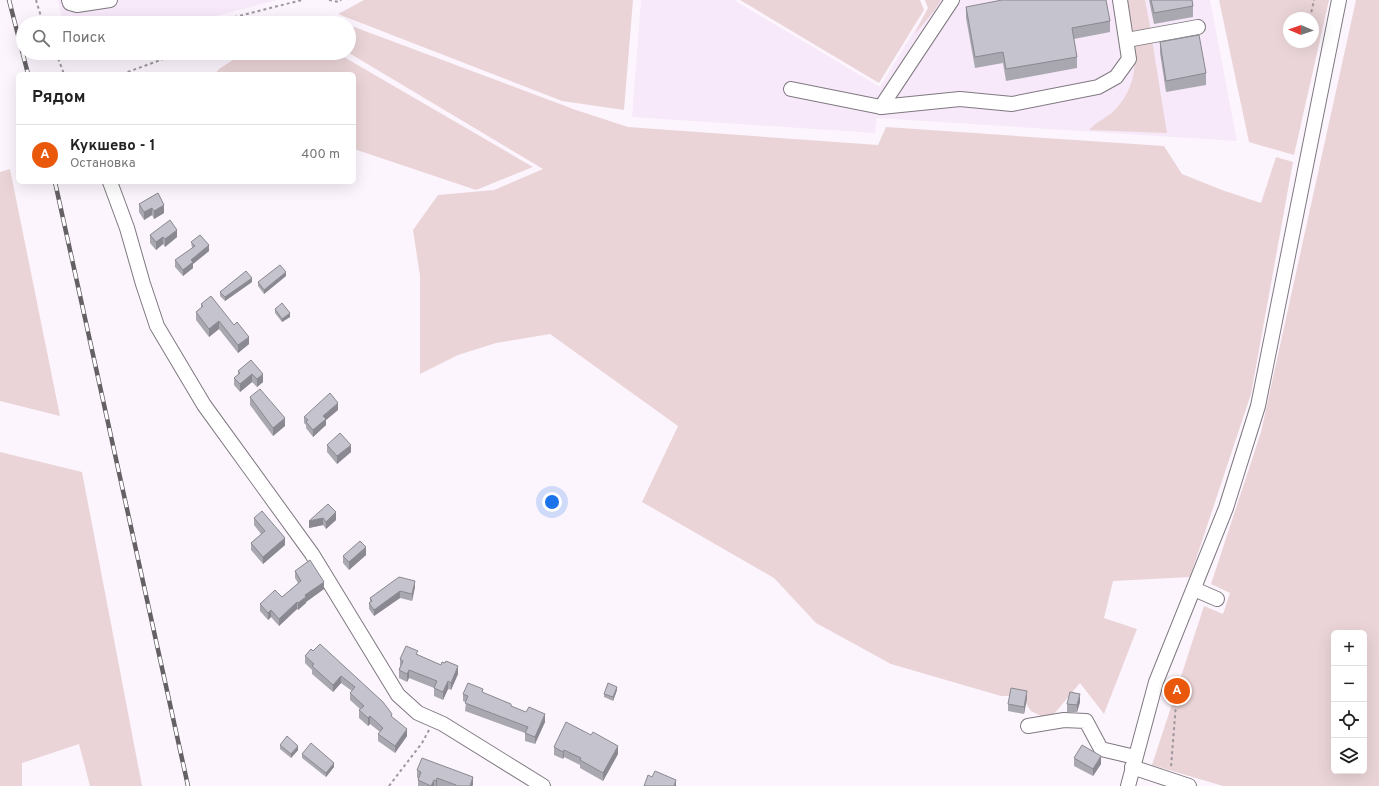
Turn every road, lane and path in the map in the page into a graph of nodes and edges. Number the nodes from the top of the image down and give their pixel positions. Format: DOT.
graph roads {
  1 [pos="36,0"];
  2 [pos="69,0"];
  3 [pos="110,0"];
  4 [pos="302,0"];
  5 [pos="328,0"];
  6 [pos="341,0"];
  7 [pos="952,0"];
  8 [pos="1120,0"];
  9 [pos="1314,0"];
  10 [pos="1339,0"];
  11 [pos="1311,12"];
  12 [pos="41,16"];
  13 [pos="239,16"];
  14 [pos="1198,27"];
  15 [pos="1127,40"];
  16 [pos="59,60"];
  17 [pos="161,60"];
  18 [pos="63,72"];
  19 [pos="128,72"];
  20 [pos="791,89"];
  21 [pos="881,107"];
  22 [pos="111,184"];
  23 [pos="1194,589"];
  24 [pos="1217,599"];
  25 [pos="1177,691"];
  26 [pos="434,720"];
  27 [pos="1028,726"];
  28 [pos="1134,762"];
  29 [pos="1171,764"];
  30 [pos="389,786"];
  31 [pos="543,786"];
  32 [pos="1128,786"];
  33 [pos="1189,786"];
  1 -- 12 [label="path"];
  2 -- 3 [label="street"];
  4 -- 13 [label="path"];
  5 -- 6 [label="path"];
  7 -- 21 [label="street"];
  8 -- 15 [label="street"];
  9 -- 11 [label="path"];
  10 -- 23 [label="street"];
  14 -- 15 [label="street"];
  15 -- 21 [label="street"];
  16 -- 18 [label="path"];
  17 -- 19 [label="path"];
  20 -- 21 [label="street"];
  22 -- 26 [label="street"];
  23 -- 24 [label="street"];
  23 -- 28 [label="street"];
  25 -- 29 [label="path"];
  26 -- 30 [label="path"];
  26 -- 31 [label="street"];
  27 -- 28 [label="street"];
  28 -- 32 [label="street"];
  28 -- 33 [label="street"];
}
